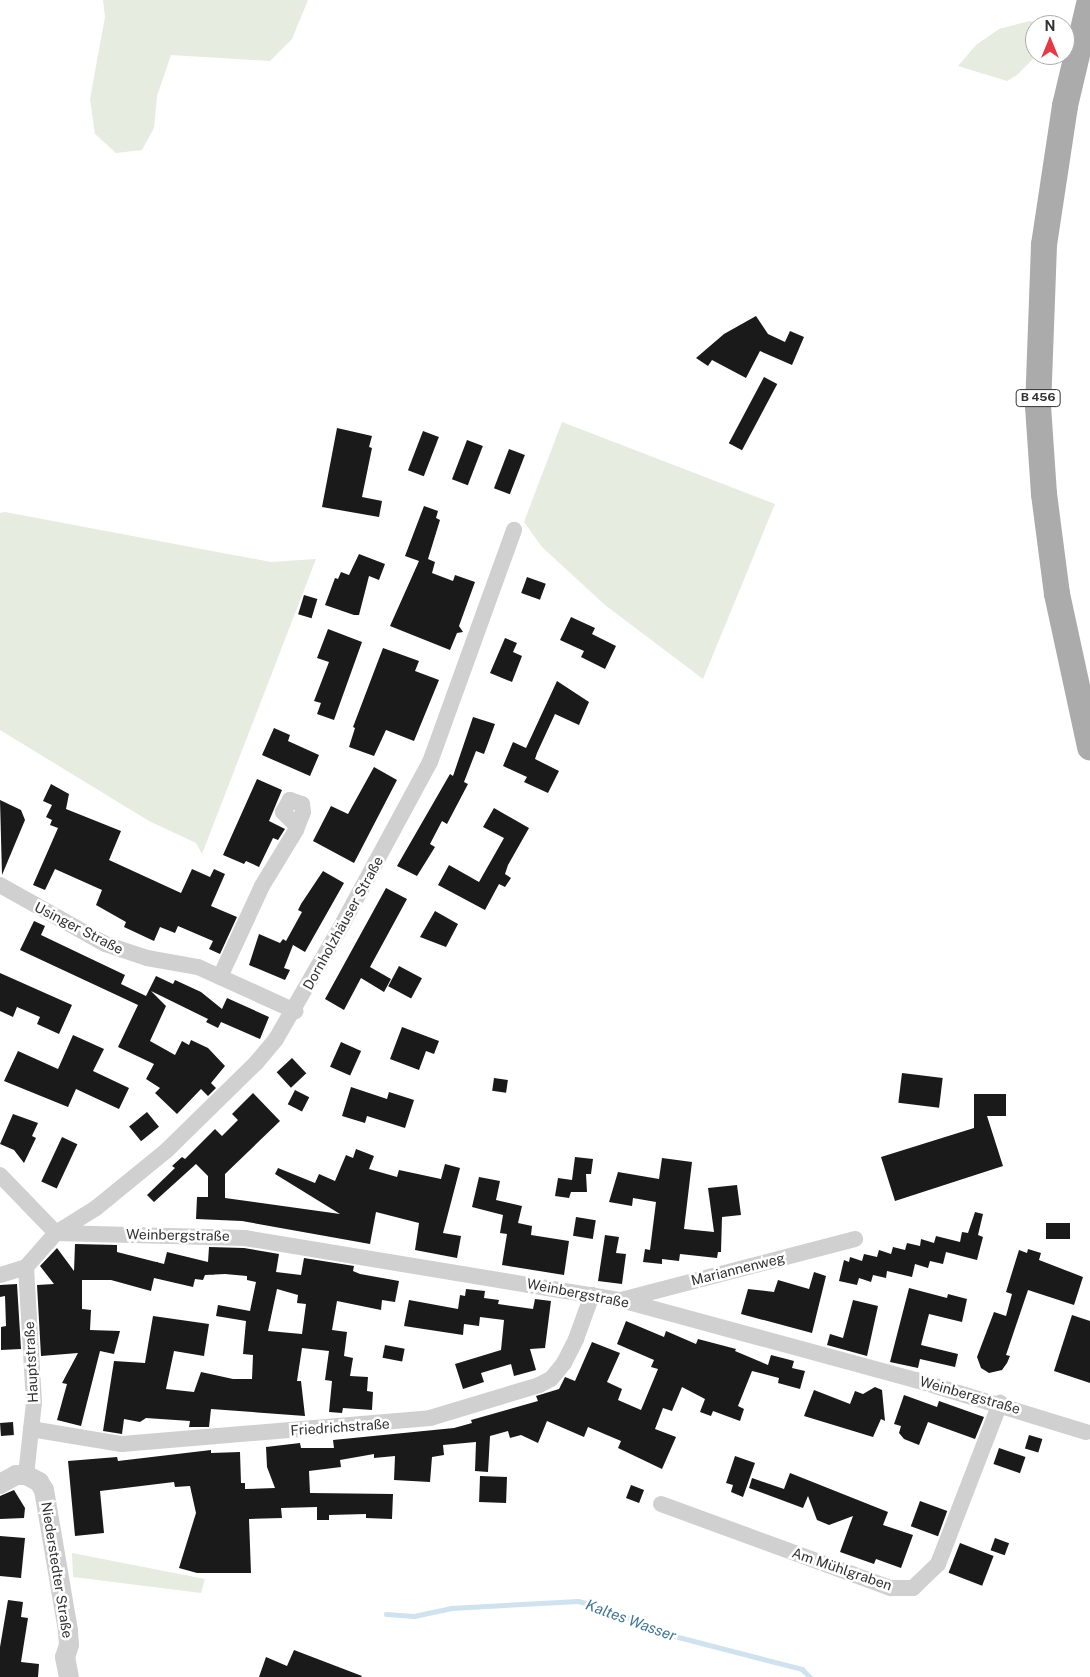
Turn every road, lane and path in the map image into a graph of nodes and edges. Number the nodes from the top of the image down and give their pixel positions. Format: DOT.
graph roads {
  1 [pos="1090,0"];
  2 [pos="514,530"];
  3 [pos="1090,747"];
  4 [pos="297,826"];
  5 [pos="0,885"];
  6 [pos="220,977"];
  7 [pos="295,1011"];
  8 [pos="0,1175"];
  9 [pos="56,1233"];
  10 [pos="856,1238"];
  11 [pos="26,1267"];
  12 [pos="0,1275"];
  13 [pos="592,1295"];
  14 [pos="620,1300"];
  15 [pos="1000,1404"];
  16 [pos="31,1429"];
  17 [pos="1086,1432"];
  18 [pos="26,1474"];
  19 [pos="0,1484"];
  20 [pos="662,1504"];
  21 [pos="69,1644"];
  22 [pos="69,1677"];
  23 [pos="81,1677"];
  1 -- 3 [label="main road, B 456"];
  2 -- 7 [label="street, Dornholzhäuser Straße"];
  4 -- 6 [label="street"];
  5 -- 6 [label="street, Usinger Straße"];
  6 -- 7 [label="street, Usinger Straße"];
  7 -- 9 [label="street, Dornholzhäuser Straße"];
  8 -- 9 [label="street"];
  9 -- 11 [label="street"];
  9 -- 13 [label="street, Weinbergstraße"];
  10 -- 14 [label="street, Mariannenweg"];
  11 -- 12 [label="street"];
  11 -- 16 [label="street, Hauptstraße"];
  13 -- 14 [label="street, Weinbergstraße"];
  13 -- 16 [label="street, Friedrichstraße"];
  14 -- 15 [label="street, Weinbergstraße"];
  15 -- 17 [label="street, Weinbergstraße"];
  15 -- 20 [label="street, Am Mühlgraben"];
  16 -- 18 [label="street, Hauptstraße"];
  18 -- 19 [label="street"];
  18 -- 21 [label="street, Niederstedter Straße"];
  21 -- 22 [label="street, Niederstedter Straße"];
  21 -- 23 [label="street, Niederstedter Straße"];
}
